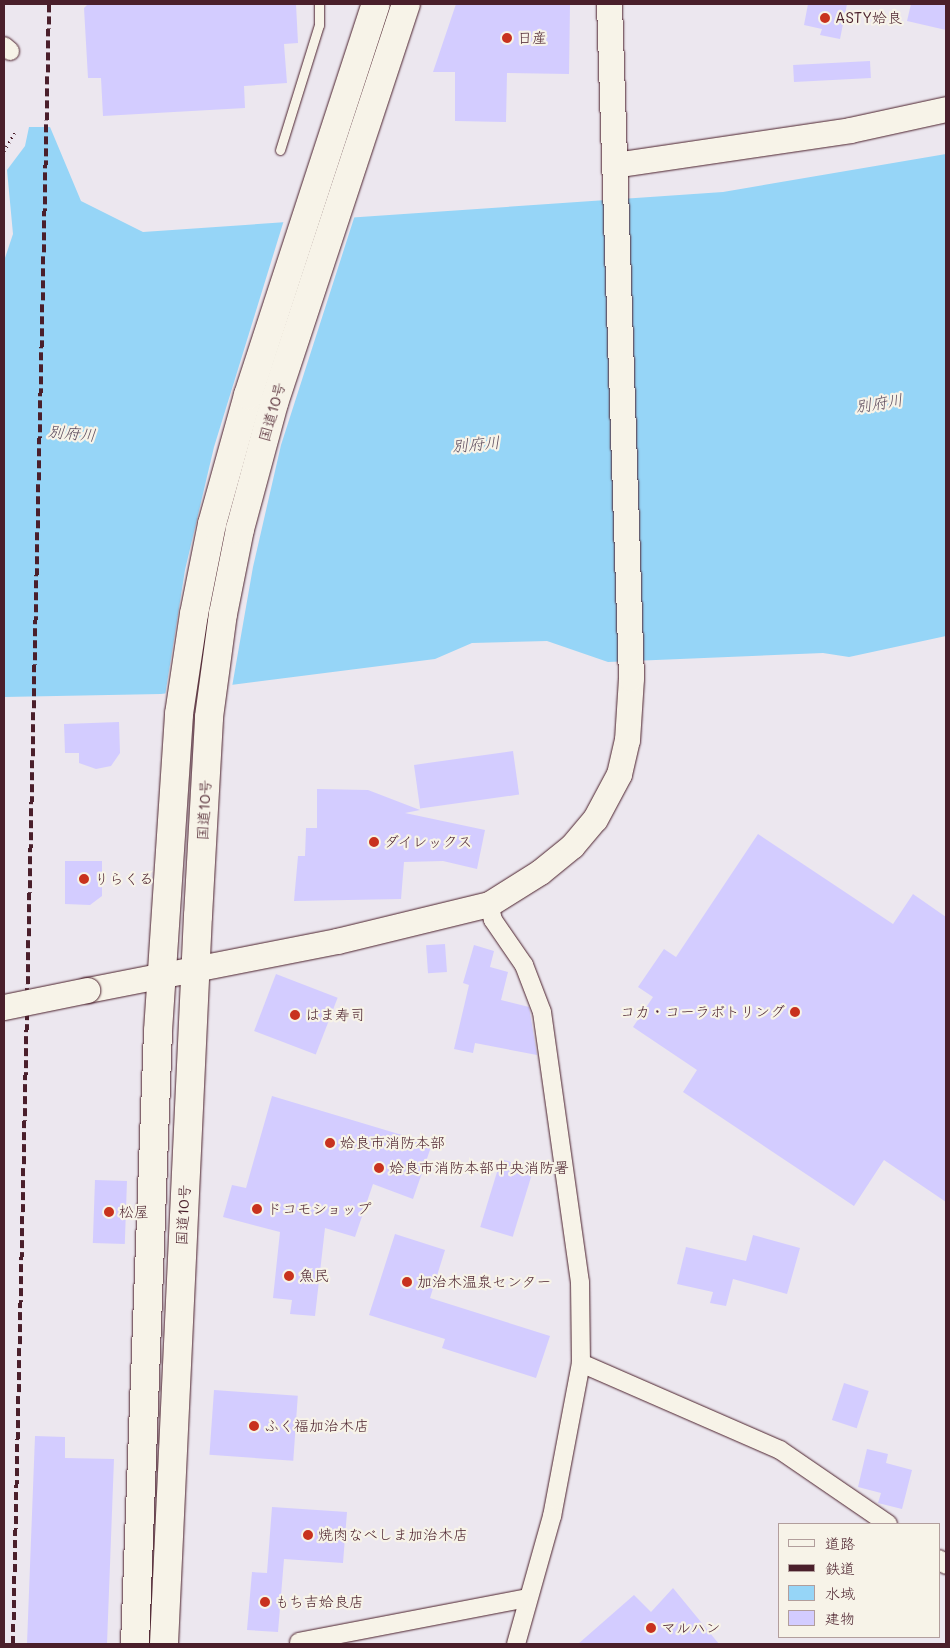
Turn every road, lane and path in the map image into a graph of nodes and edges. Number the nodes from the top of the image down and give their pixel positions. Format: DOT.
graph roads {
  1 [pos="319,4"];
  2 [pos="376,4"];
  3 [pos="406,4"];
  4 [pos="609,4"];
  5 [pos="946,109"];
  6 [pos="16,130"];
  7 [pos="280,150"];
  8 [pos="4,151"];
  9 [pos="614,165"];
  10 [pos="489,904"];
  11 [pos="195,968"];
  12 [pos="162,975"];
  13 [pos="4,1007"];
  14 [pos="581,1363"];
  15 [pos="887,1523"];
  16 [pos="528,1598"];
  17 [pos="299,1642"];
  18 [pos="135,1644"];
  19 [pos="164,1644"];
  20 [pos="516,1644"];
  1 -- 7 [label="lane"];
  2 -- 12 [label="highway, 国道10号"];
  3 -- 11 [label="highway, 国道10号"];
  4 -- 9 [label="street"];
  5 -- 9 [label="street"];
  6 -- 8 [label="path"];
  9 -- 10 [label="street"];
  10 -- 11 [label="street"];
  10 -- 14 [label="street"];
  11 -- 12 [label="street"];
  11 -- 19 [label="highway, 国道10号"];
  12 -- 13 [label="street, bridge"];
  12 -- 18 [label="highway, 国道10号"];
  14 -- 15 [label="street"];
  14 -- 16 [label="street"];
  16 -- 17 [label="street"];
  16 -- 20 [label="street"];
}
